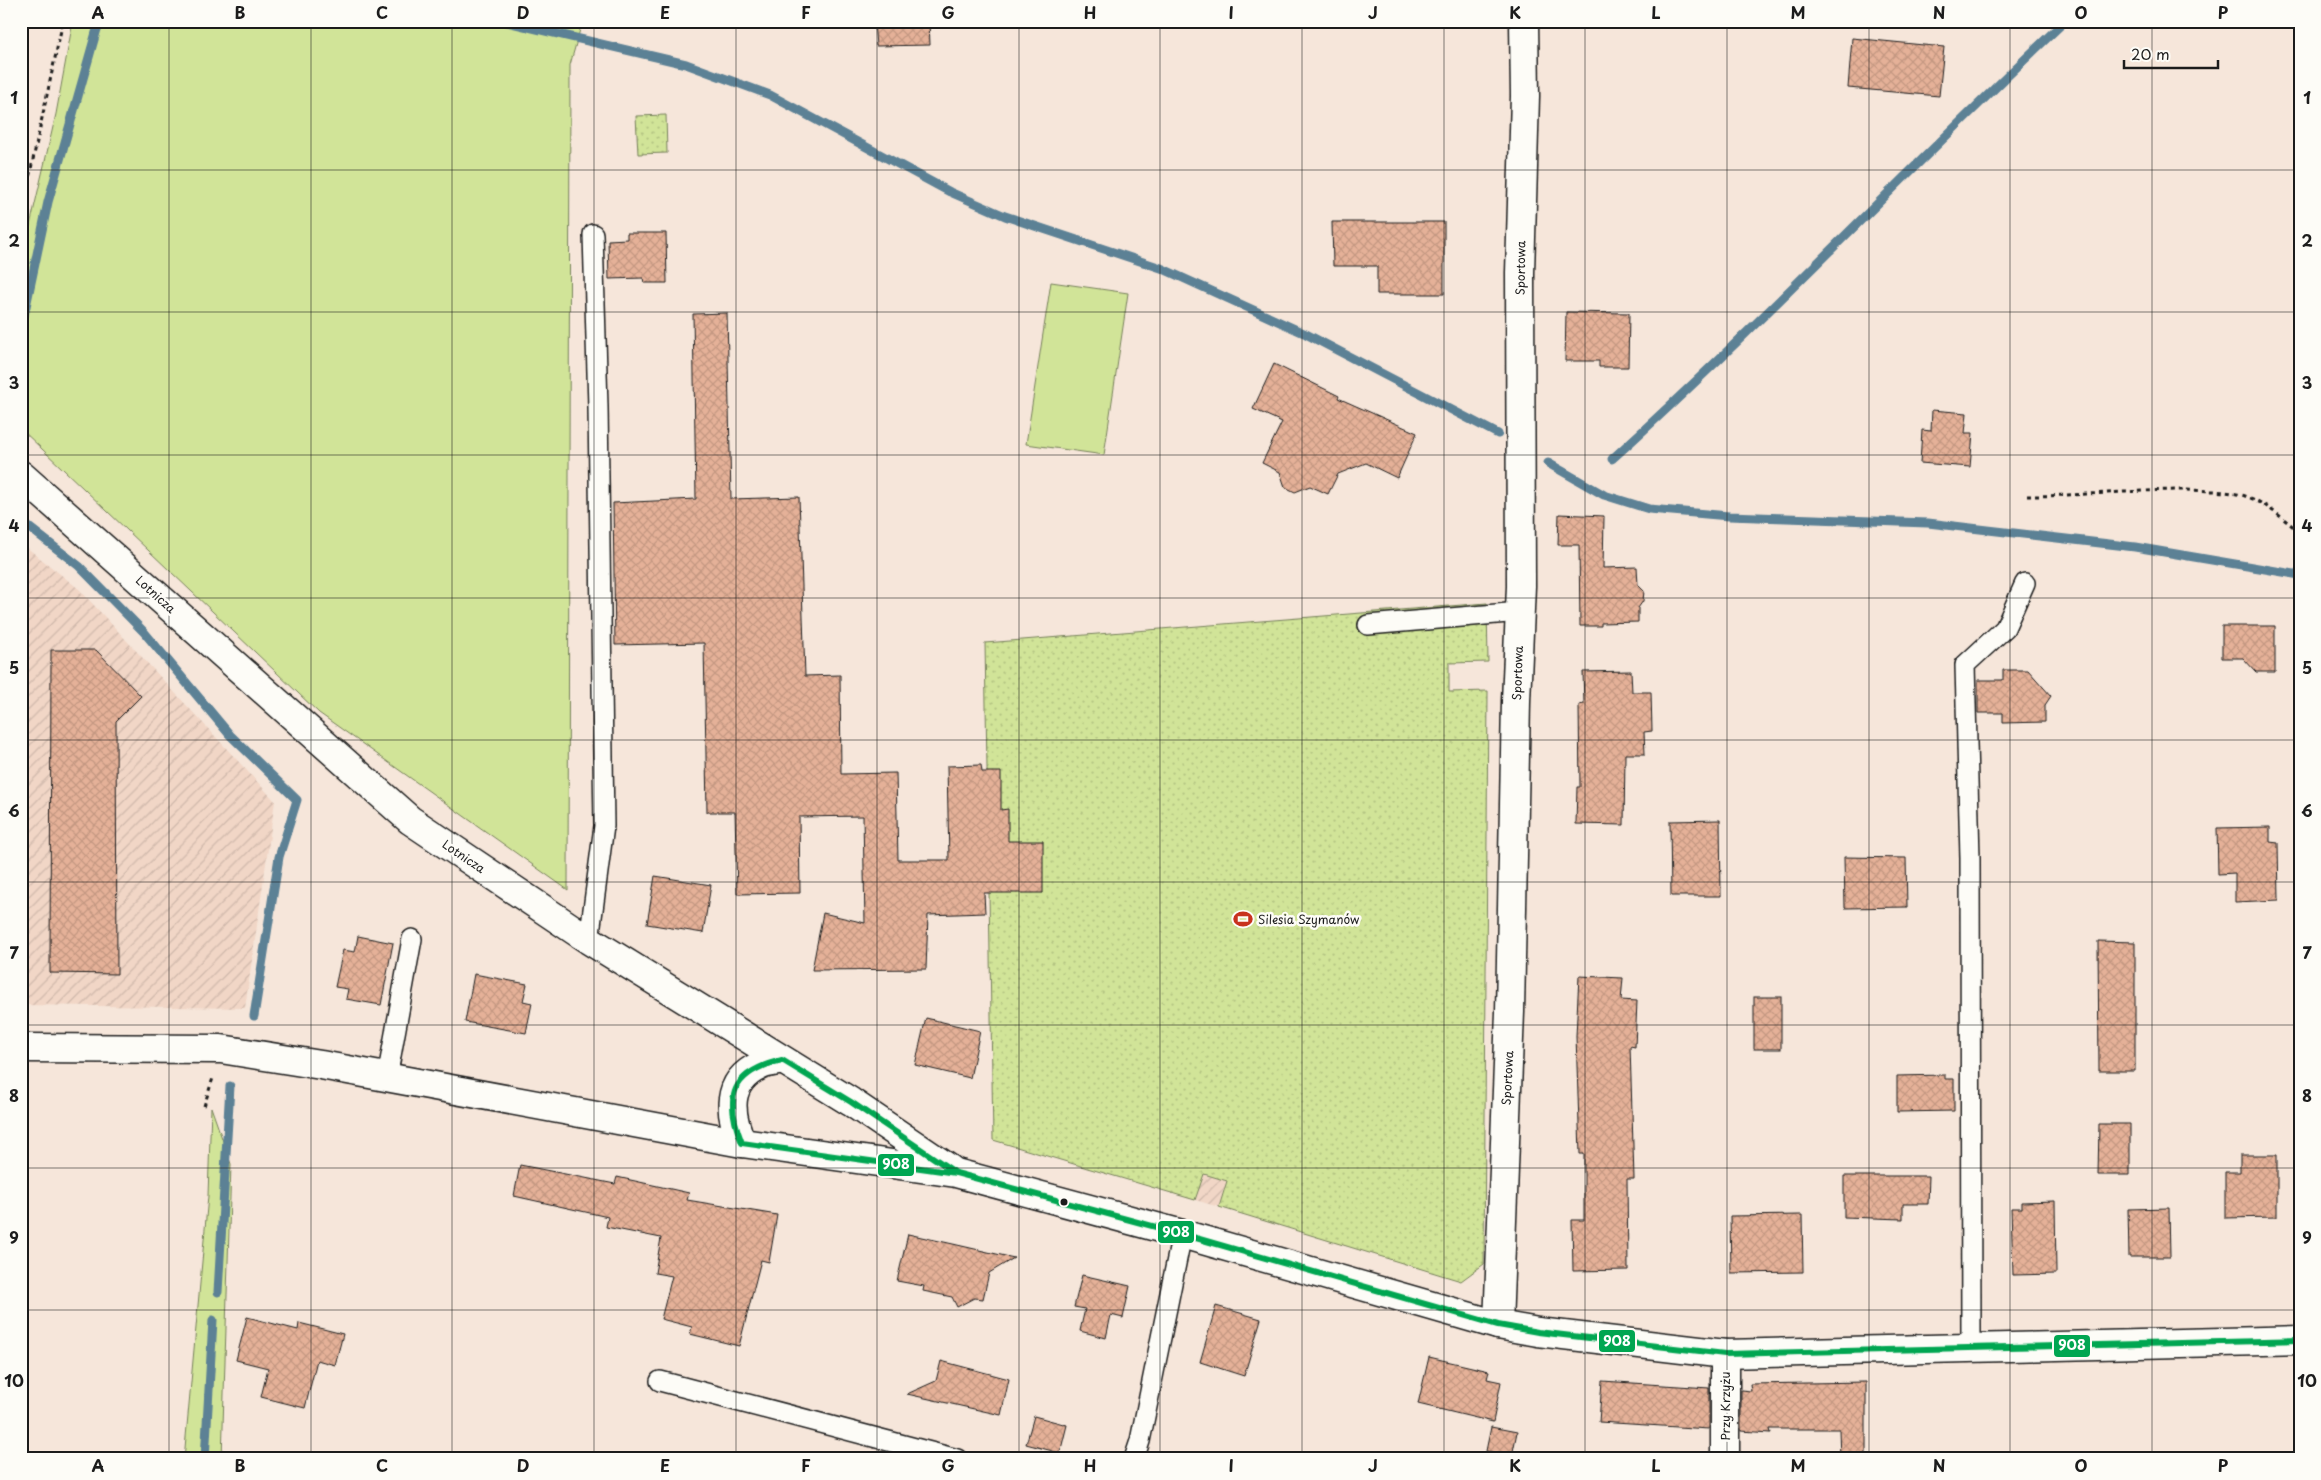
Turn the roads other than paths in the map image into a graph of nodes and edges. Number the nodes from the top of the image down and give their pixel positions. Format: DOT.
graph roads {
  1 [pos="1524,21"];
  2 [pos="593,234"];
  3 [pos="21,474"];
  4 [pos="2025,583"];
  5 [pos="1520,612"];
  6 [pos="1368,625"];
  7 [pos="412,939"];
  8 [pos="589,940"];
  9 [pos="21,1048"];
  10 [pos="782,1060"];
  11 [pos="387,1078"];
  12 [pos="742,1143"];
  13 [pos="956,1173"];
  14 [pos="1182,1234"];
  15 [pos="1498,1325"];
  16 [pos="2300,1340"];
  17 [pos="1971,1350"];
  18 [pos="1725,1354"];
  19 [pos="660,1382"];
  20 [pos="957,1459"];
  21 [pos="1134,1459"];
  22 [pos="1725,1459"];
  1 -- 5 [label="street, Sportowa"];
  2 -- 8 [label="lane"];
  3 -- 8 [label="street, Lotnicza"];
  4 -- 17 [label="lane"];
  5 -- 6 [label="lane"];
  5 -- 15 [label="street, Sportowa"];
  7 -- 11 [label="lane"];
  8 -- 10 [label="street, Lotnicza"];
  9 -- 11 [label="street, Lotnicza"];
  10 -- 12 [label="street"];
  10 -- 13 [label="street, Lotnicza"];
  11 -- 12 [label="street, Lotnicza"];
  12 -- 13 [label="street, Lotnicza"];
  13 -- 14 [label="street, Lotnicza"];
  14 -- 15 [label="street, Lotnicza"];
  14 -- 21 [label="lane"];
  15 -- 18 [label="street, Lotnicza"];
  16 -- 17 [label="street, Lotnicza"];
  17 -- 18 [label="street, Lotnicza"];
  18 -- 22 [label="street, Przy Krzyżu"];
  19 -- 20 [label="lane"];
}
